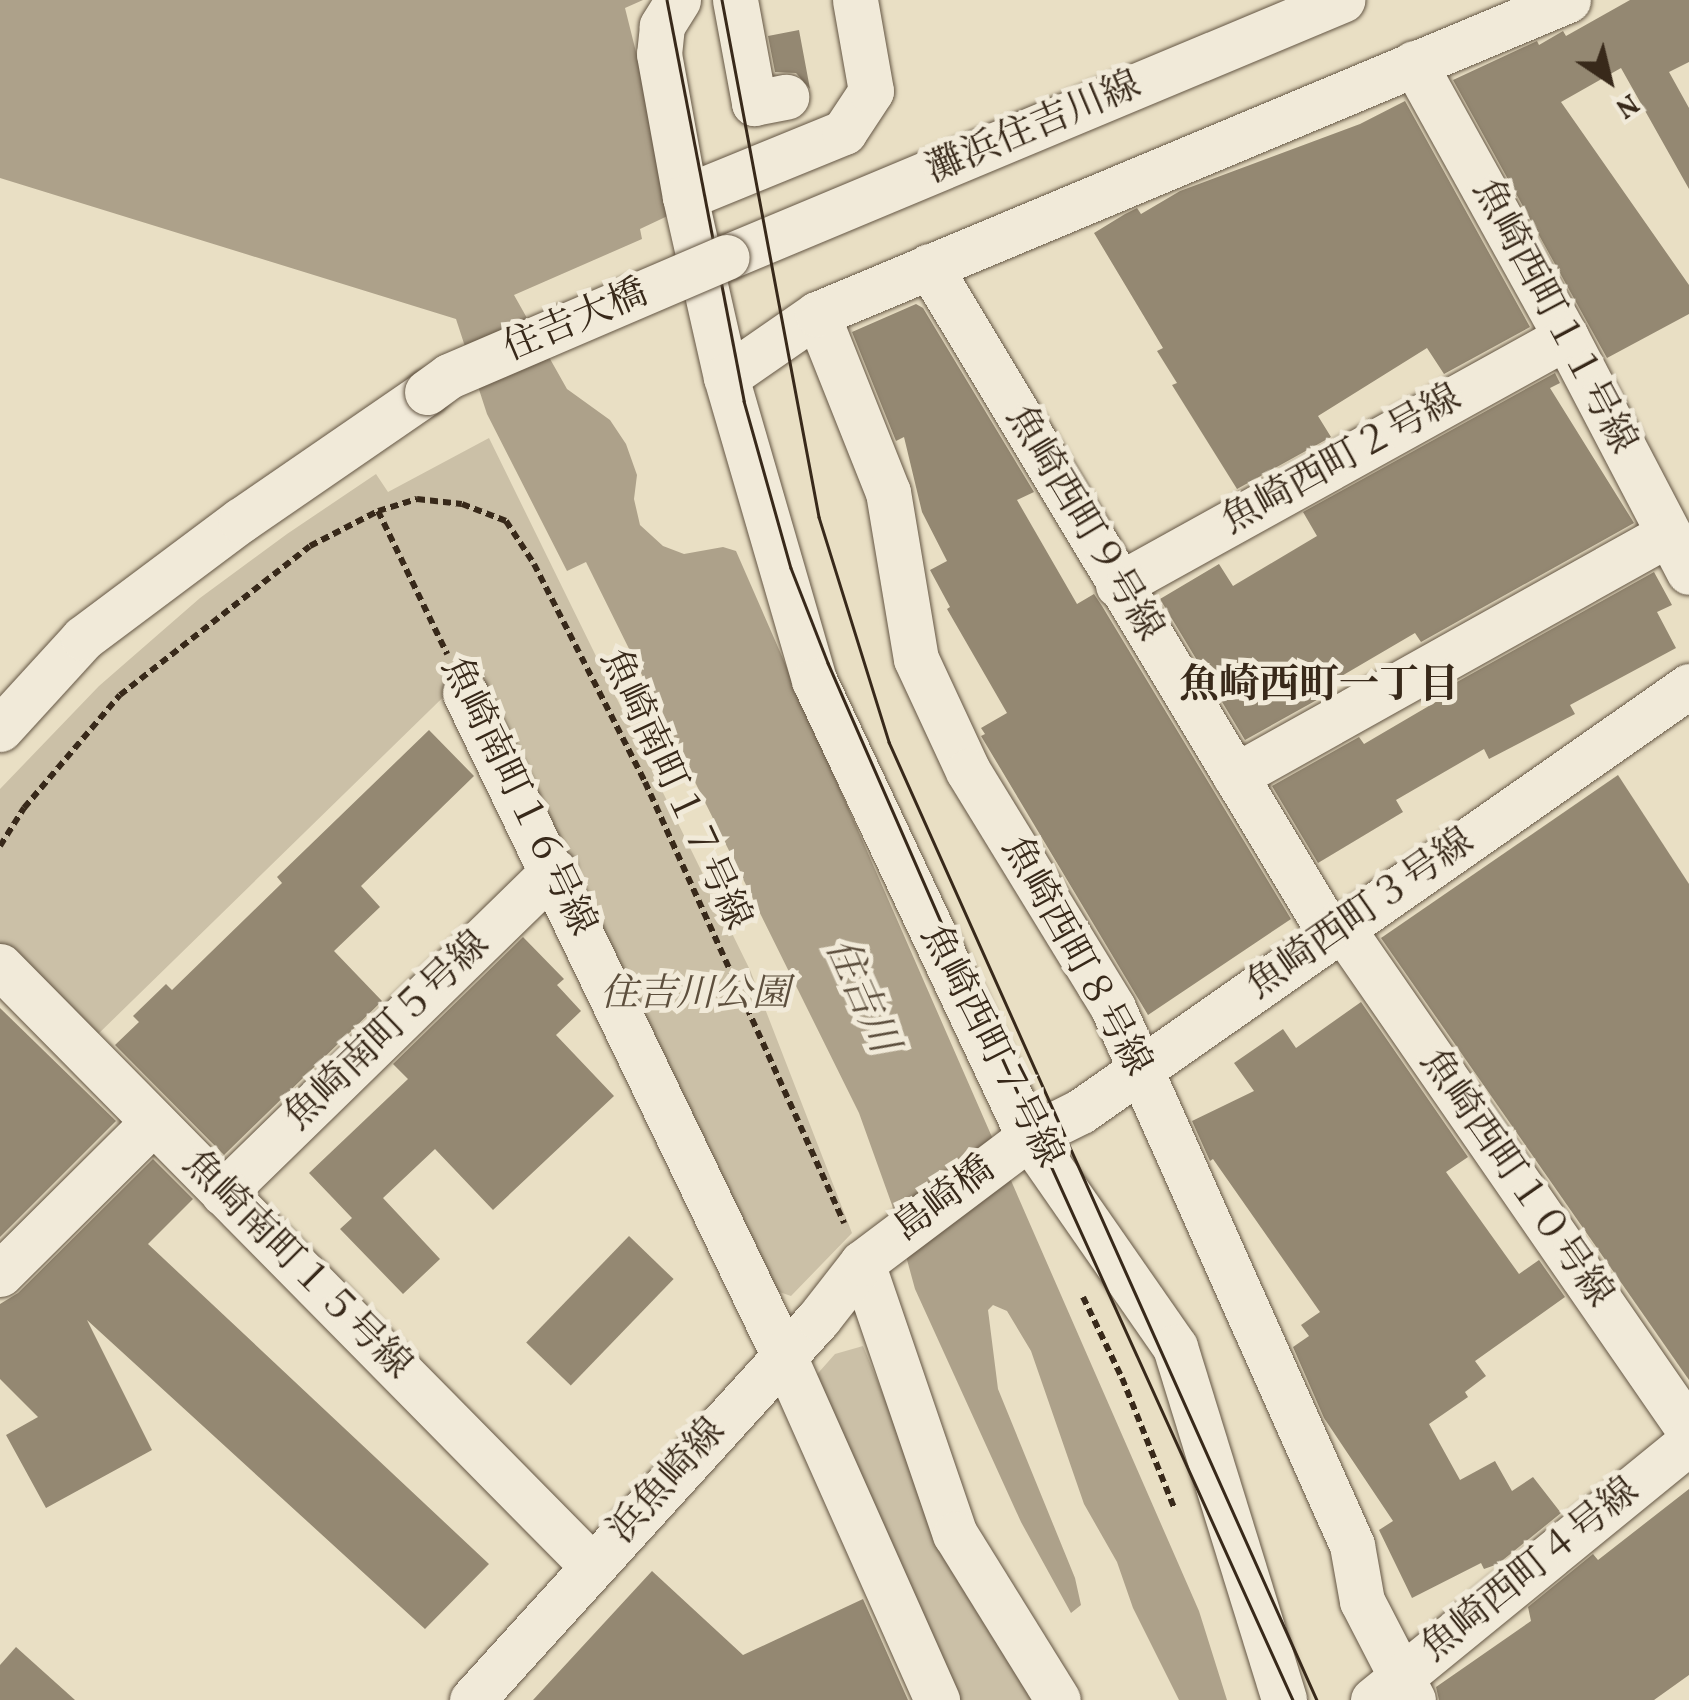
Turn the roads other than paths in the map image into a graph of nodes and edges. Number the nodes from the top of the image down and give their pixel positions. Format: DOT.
graph roads {
  1 [pos="678,0"];
  2 [pos="735,0"];
  3 [pos="855,0"];
  4 [pos="1342,0"];
  5 [pos="1568,0"];
  6 [pos="1414,64"];
  7 [pos="786,97"];
  8 [pos="685,197"];
  9 [pos="727,258"];
  10 [pos="929,266"];
  11 [pos="817,314"];
  12 [pos="1566,337"];
  13 [pos="726,377"];
  14 [pos="1679,553"];
  15 [pos="1118,585"];
  16 [pos="1689,686"];
  17 [pos="466,693"];
  18 [pos="0,729"];
  19 [pos="1235,776"];
  20 [pos="554,870"];
  21 [pos="1336,932"];
  22 [pos="0,966"];
  23 [pos="1139,1068"];
  24 [pos="154,1122"];
  25 [pos="1028,1137"];
  26 [pos="223,1192"];
  27 [pos="862,1263"];
  28 [pos="0,1274"];
  29 [pos="782,1354"];
  30 [pos="1689,1430"];
  31 [pos="1689,1442"];
  32 [pos="592,1566"];
  33 [pos="1395,1693"];
  34 [pos="472,1700"];
  35 [pos="937,1700"];
  36 [pos="1058,1700"];
  37 [pos="1284,1700"];
  1 -- 8 [label="street, 魚崎西町７号線"];
  2 -- 7 [label="street"];
  3 -- 8 [label="street"];
  4 -- 9 [label="street, 灘浜住吉川線"];
  5 -- 6 [label="street"];
  6 -- 10 [label="street"];
  6 -- 12 [label="street, 魚崎西町１１号線"];
  8 -- 13 [label="street, 魚崎西町７号線"];
  9 -- 18 [label="street, 住𠮷大橋, bridge"];
  10 -- 11 [label="street"];
  10 -- 15 [label="street, 魚崎西町９号線"];
  11 -- 13 [label="street"];
  11 -- 23 [label="street, 魚崎西町８号線"];
  12 -- 14 [label="street, 魚崎西町１１号線"];
  12 -- 15 [label="street, 魚崎西町２号線"];
  13 -- 25 [label="street, 魚崎西町７号線"];
  14 -- 19 [label="street"];
  15 -- 19 [label="street, 魚崎西町９号線"];
  16 -- 21 [label="street, 魚崎西町３号線"];
  17 -- 20 [label="street, 魚崎南町１６号線"];
  19 -- 21 [label="street, 魚崎西町９号線"];
  20 -- 26 [label="street, 魚崎南町５号線"];
  20 -- 29 [label="street, 魚崎南町１６号線"];
  21 -- 23 [label="street, 魚崎西町３号線"];
  21 -- 30 [label="street, 魚崎西町１０号線"];
  22 -- 24 [label="street, 魚崎南町１５号線"];
  23 -- 25 [label="street, 魚崎西町３号線"];
  23 -- 33 [label="street, 魚崎西町８号線"];
  24 -- 26 [label="street, 魚崎南町１５号線"];
  24 -- 28 [label="street"];
  25 -- 27 [label="street, 島崎橋"];
  25 -- 37 [label="street, 魚崎西町７号線"];
  26 -- 32 [label="street, 魚崎南町１５号線"];
  27 -- 29 [label="street, 浜魚崎線"];
  27 -- 36 [label="street"];
  29 -- 32 [label="street, 浜魚崎線"];
  29 -- 35 [label="street, 魚崎南町１６号線"];
  31 -- 33 [label="street, 魚崎西町４号線"];
  32 -- 34 [label="street, 浜魚崎線"];
}
